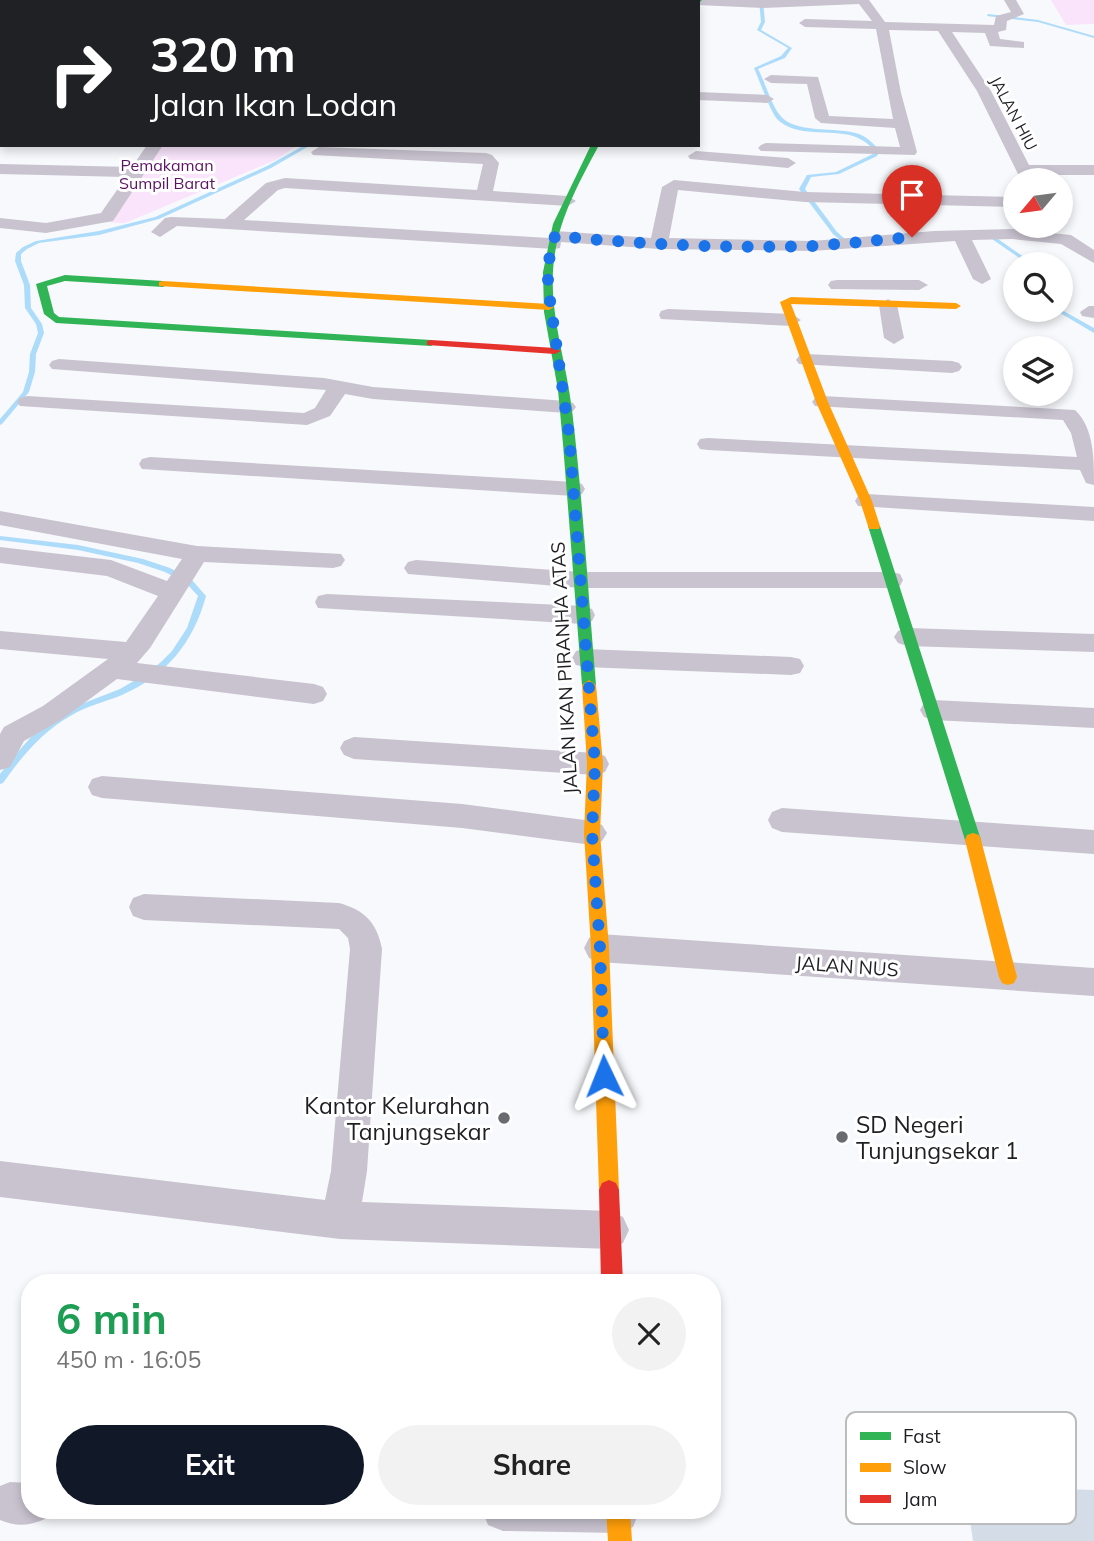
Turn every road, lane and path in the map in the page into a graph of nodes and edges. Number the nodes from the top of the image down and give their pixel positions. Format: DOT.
graph roads {
  1 [pos="863,0"];
  2 [pos="869,0"];
  3 [pos="1010,0"];
  4 [pos="700,1"];
  5 [pos="792,3"];
  6 [pos="805,23"];
  7 [pos="882,26"];
  8 [pos="943,28"];
  9 [pos="990,29"];
  10 [pos="810,39"];
  11 [pos="1019,45"];
  12 [pos="771,79"];
  13 [pos="700,96"];
  14 [pos="767,99"];
  15 [pos="901,124"];
  16 [pos="154,147"];
  17 [pos="594,147"];
  18 [pos="766,148"];
  19 [pos="696,151"];
  20 [pos="319,152"];
  21 [pos="2,161"];
  22 [pos="836,166"];
  23 [pos="1023,168"];
  24 [pos="1094,170"];
  25 [pos="138,172"];
  26 [pos="1073,172"];
  27 [pos="689,187"];
  28 [pos="484,195"];
  29 [pos="772,195"];
  30 [pos="889,198"];
  31 [pos="667,200"];
  32 [pos="568,201"];
  33 [pos="1003,202"];
  34 [pos="0,223"];
  35 [pos="228,225"];
  36 [pos="160,232"];
  37 [pos="1073,234"];
  38 [pos="1003,235"];
  39 [pos="912,237"];
  40 [pos="961,237"];
  41 [pos="1094,237"];
  42 [pos="1068,238"];
  43 [pos="554,240"];
  44 [pos="659,244"];
  45 [pos="812,246"];
  46 [pos="1094,258"];
  47 [pos="982,279"];
  48 [pos="919,285"];
  49 [pos="838,294"];
  50 [pos="888,305"];
  51 [pos="956,306"];
  52 [pos="550,307"];
  53 [pos="668,315"];
  54 [pos="792,320"];
  55 [pos="894,338"];
  56 [pos="555,351"];
  57 [pos="806,360"];
  58 [pos="59,365"];
  59 [pos="97,367"];
  60 [pos="952,367"];
  61 [pos="185,375"];
  62 [pos="279,381"];
  63 [pos="338,388"];
  64 [pos="27,402"];
  65 [pos="822,402"];
  66 [pos="72,405"];
  67 [pos="566,407"];
  68 [pos="169,411"];
  69 [pos="264,416"];
  70 [pos="708,444"];
  71 [pos="844,450"];
  72 [pos="150,464"];
  73 [pos="1091,471"];
  74 [pos="574,489"];
  75 [pos="866,501"];
  76 [pos="1094,514"];
  77 [pos="0,518"];
  78 [pos="0,555"];
  79 [pos="333,560"];
  80 [pos="194,561"];
  81 [pos="416,568"];
  82 [pos="581,580"];
  83 [pos="891,580"];
  84 [pos="174,590"];
  85 [pos="327,602"];
  86 [pos="583,615"];
  87 [pos="907,637"];
  88 [pos="0,640"];
  89 [pos="1094,643"];
  90 [pos="586,658"];
  91 [pos="123,663"];
  92 [pos="791,666"];
  93 [pos="314,694"];
  94 [pos="933,710"];
  95 [pos="1094,718"];
  96 [pos="7,734"];
  97 [pos="354,748"];
  98 [pos="0,759"];
  99 [pos="595,764"];
  100 [pos="102,787"];
  101 [pos="782,820"];
  102 [pos="592,833"];
  103 [pos="972,835"];
  104 [pos="1094,842"];
  105 [pos="144,907"];
  106 [pos="600,948"];
  107 [pos="1008,977"];
  108 [pos="1094,982"];
  109 [pos="0,1179"];
  110 [pos="340,1220"];
  111 [pos="610,1230"];
  112 [pos="612,1274"];
  113 [pos="598,1519"];
  114 [pos="619,1521"];
  1 -- 2 [label="street"];
  1 -- 5 [label="street"];
  1 -- 7 [label="street"];
  3 -- 9 [label="street"];
  4 -- 5 [label="street"];
  5 -- 6 [label="street"];
  6 -- 7 [label="street"];
  6 -- 10 [label="street"];
  7 -- 8 [label="street"];
  7 -- 15 [label="street"];
  8 -- 9 [label="street"];
  8 -- 23 [label="street, JALAN HIU"];
  9 -- 11 [label="street"];
  12 -- 15 [label="street"];
  13 -- 14 [label="street"];
  15 -- 18 [label="street"];
  16 -- 25 [label="street"];
  17 -- 32 [label="street, JALAN IKAN PIRANHA ATAS"];
  19 -- 22 [label="street"];
  19 -- 27 [label="street"];
  20 -- 28 [label="street"];
  21 -- 25 [label="street"];
  24 -- 26 [label="street"];
  25 -- 34 [label="street"];
  27 -- 29 [label="street"];
  27 -- 31 [label="street"];
  28 -- 32 [label="street"];
  28 -- 35 [label="street"];
  29 -- 30 [label="street"];
  29 -- 31 [label="street"];
  30 -- 33 [label="street"];
  30 -- 39 [label="street"];
  31 -- 44 [label="street"];
  32 -- 43 [label="street, JALAN IKAN PIRANHA ATAS"];
  35 -- 36 [label="street"];
  35 -- 43 [label="street"];
  37 -- 41 [label="street"];
  38 -- 40 [label="street"];
  39 -- 40 [label="street"];
  39 -- 45 [label="street"];
  40 -- 47 [label="street"];
  42 -- 46 [label="street"];
  43 -- 44 [label="street"];
  43 -- 52 [label="street, JALAN IKAN PIRANHA ATAS"];
  44 -- 45 [label="street"];
  45 -- 49 [label="street"];
  48 -- 49 [label="street"];
  49 -- 50 [label="street"];
  49 -- 54 [label="street"];
  50 -- 51 [label="street"];
  50 -- 55 [label="street"];
  52 -- 56 [label="street, JALAN IKAN PIRANHA ATAS"];
  52 -- 56 [label="street"];
  53 -- 54 [label="street"];
  54 -- 57 [label="street"];
  56 -- 67 [label="street, JALAN IKAN PIRANHA ATAS"];
  57 -- 60 [label="street"];
  57 -- 65 [label="street"];
  58 -- 59 [label="street"];
  59 -- 61 [label="street"];
  59 -- 66 [label="street"];
  61 -- 62 [label="street"];
  61 -- 68 [label="street"];
  62 -- 63 [label="street"];
  62 -- 69 [label="street"];
  63 -- 67 [label="street"];
  63 -- 69 [label="street"];
  64 -- 66 [label="street"];
  65 -- 71 [label="street"];
  65 -- 73 [label="street"];
  66 -- 68 [label="street"];
  67 -- 74 [label="street, JALAN IKAN PIRANHA ATAS"];
  68 -- 69 [label="street"];
  70 -- 71 [label="street"];
  71 -- 73 [label="street"];
  71 -- 75 [label="street"];
  72 -- 74 [label="street"];
  74 -- 82 [label="street, JALAN IKAN PIRANHA ATAS"];
  75 -- 76 [label="street"];
  75 -- 83 [label="street"];
  77 -- 80 [label="street"];
  78 -- 84 [label="street"];
  79 -- 80 [label="street"];
  80 -- 84 [label="street"];
  81 -- 82 [label="street"];
  82 -- 83 [label="street"];
  82 -- 86 [label="street, JALAN IKAN PIRANHA ATAS"];
  83 -- 87 [label="street"];
  84 -- 91 [label="street"];
  85 -- 86 [label="street"];
  86 -- 90 [label="street, JALAN IKAN PIRANHA ATAS"];
  87 -- 89 [label="street"];
  87 -- 94 [label="street"];
  88 -- 91 [label="street"];
  90 -- 92 [label="street"];
  90 -- 99 [label="street, JALAN IKAN PIRANHA ATAS"];
  91 -- 93 [label="street"];
  91 -- 96 [label="street"];
  94 -- 95 [label="street"];
  94 -- 103 [label="street"];
  96 -- 98 [label="street"];
  97 -- 99 [label="street"];
  99 -- 102 [label="street, JALAN IKAN PIRANHA ATAS"];
  100 -- 102 [label="street"];
  101 -- 103 [label="street"];
  102 -- 106 [label="street, JALAN IKAN PIRANHA ATAS"];
  103 -- 104 [label="street"];
  103 -- 107 [label="street"];
  105 -- 110 [label="street"];
  106 -- 107 [label="street, JALAN NUS"];
  106 -- 111 [label="street, JALAN IKAN PIRANHA ATAS"];
  107 -- 108 [label="street, JALAN NUS"];
  109 -- 110 [label="street"];
  110 -- 111 [label="street"];
  111 -- 112 [label="street, JALAN IKAN PIRANHA ATAS"];
  113 -- 114 [label="street"];
}
